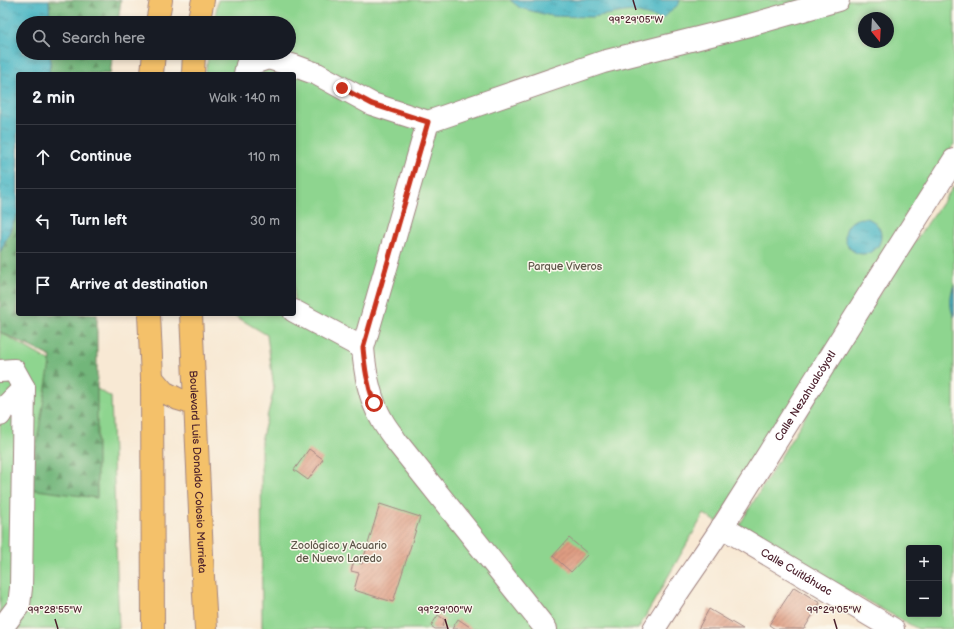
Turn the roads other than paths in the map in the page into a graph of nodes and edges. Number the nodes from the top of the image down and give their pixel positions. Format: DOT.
graph roads {
  1 [pos="161,0"];
  2 [pos="203,0"];
  3 [pos="838,0"];
  4 [pos="158,16"];
  5 [pos="200,16"];
  6 [pos="153,60"];
  7 [pos="194,60"];
  8 [pos="262,60"];
  9 [pos="275,60"];
  10 [pos="152,72"];
  11 [pos="193,72"];
  12 [pos="245,72"];
  13 [pos="428,122"];
  14 [pos="954,160"];
  15 [pos="296,312"];
  16 [pos="149,316"];
  17 [pos="191,316"];
  18 [pos="363,348"];
  19 [pos="0,371"];
  20 [pos="152,378"];
  21 [pos="24,388"];
  22 [pos="195,404"];
  23 [pos="0,416"];
  24 [pos="722,527"];
  25 [pos="3,626"];
  26 [pos="153,629"];
  27 [pos="206,629"];
  28 [pos="546,629"];
  29 [pos="654,629"];
  30 [pos="893,629"];
  1 -- 4 [label="highway"];
  2 -- 5 [label="highway"];
  3 -- 13 [label="street"];
  6 -- 10 [label="highway"];
  7 -- 11 [label="highway"];
  8 -- 12 [label="street"];
  9 -- 13 [label="street"];
  13 -- 18 [label="street"];
  14 -- 24 [label="street, Calle Nezahualcóyotl"];
  15 -- 18 [label="street"];
  16 -- 20 [label="highway"];
  17 -- 22 [label="highway, Boulevard Luis Donaldo Colosio Murrieta"];
  18 -- 28 [label="street"];
  19 -- 21 [label="street"];
  20 -- 22 [label="highway"];
  20 -- 26 [label="highway"];
  21 -- 23 [label="street"];
  21 -- 25 [label="street"];
  22 -- 27 [label="highway, Boulevard Luis Donaldo Colosio Murrieta"];
  24 -- 29 [label="street, Calle Nezahualcóyotl"];
  24 -- 30 [label="street, Calle Cuitláhuac"];
}
